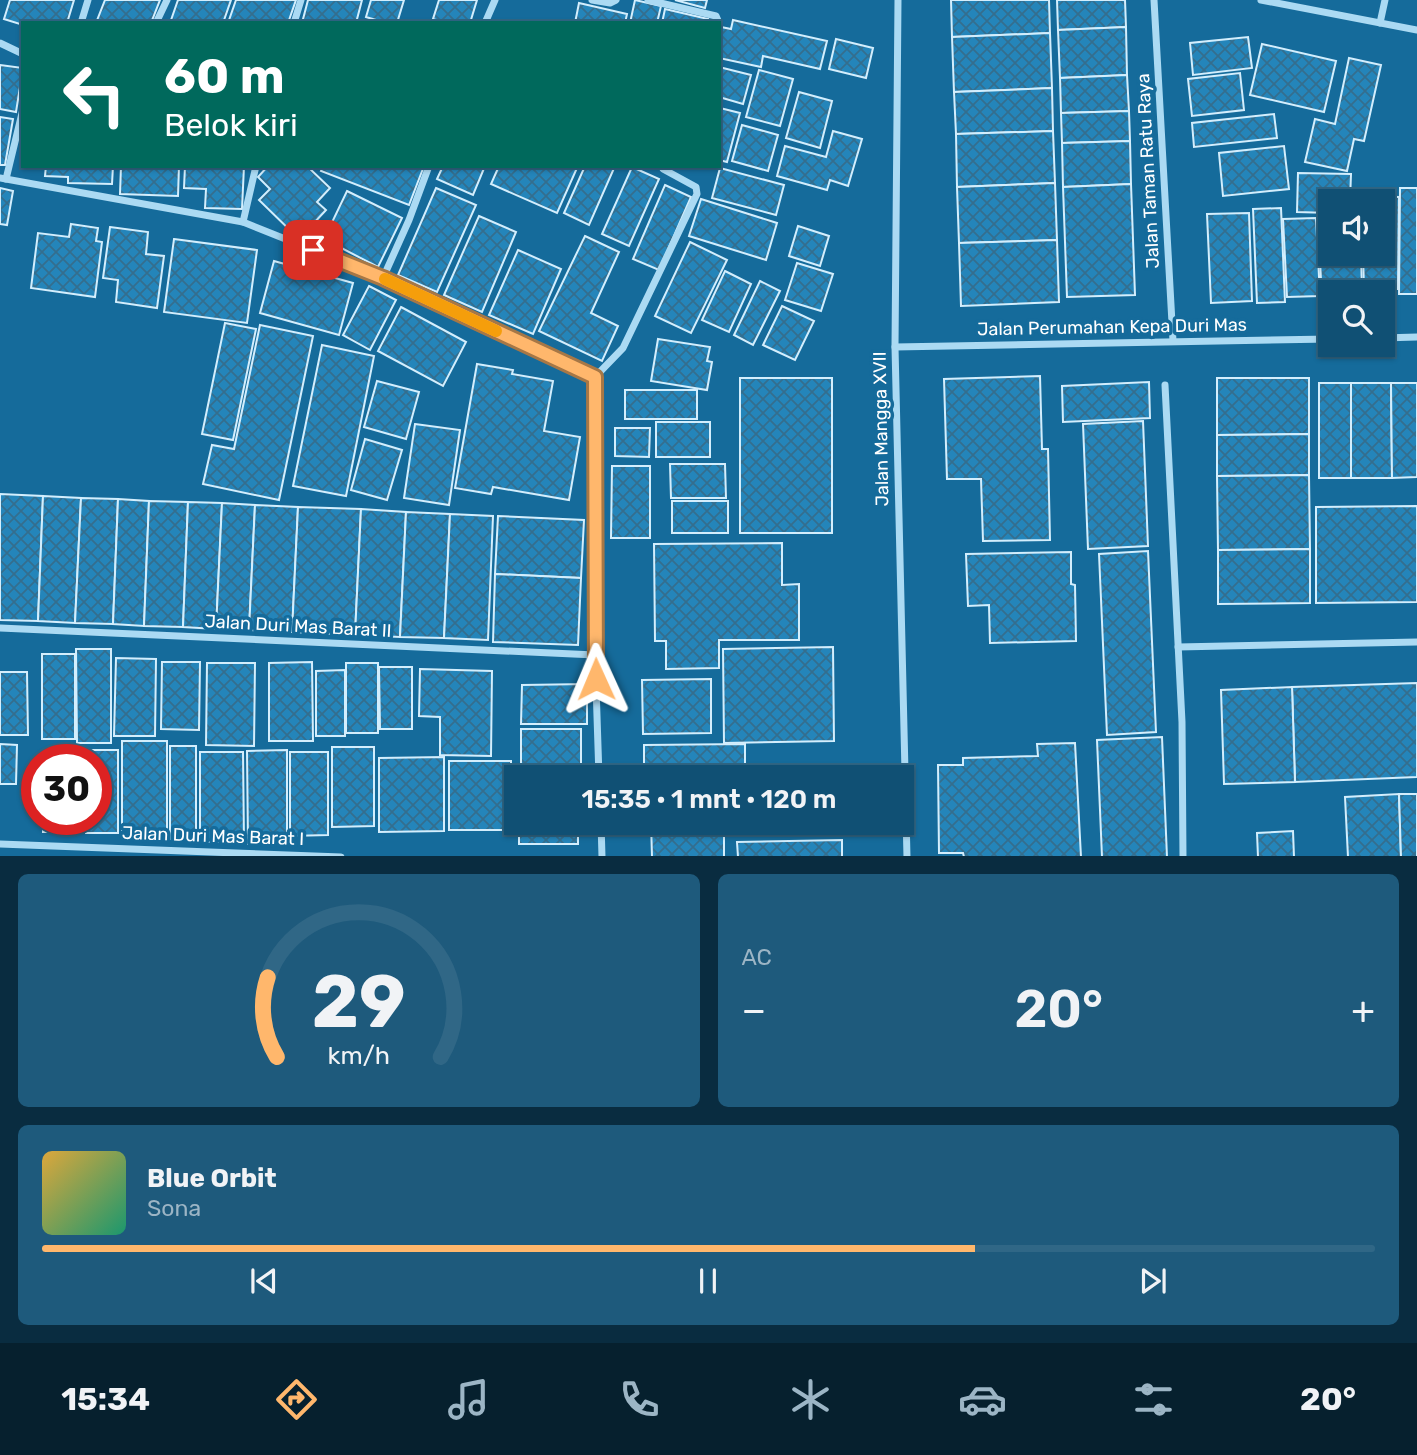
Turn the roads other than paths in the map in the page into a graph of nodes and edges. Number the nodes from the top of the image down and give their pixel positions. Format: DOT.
graph roads {
  1 [pos="88,0"];
  2 [pos="167,0"];
  3 [pos="301,0"];
  4 [pos="495,0"];
  5 [pos="592,0"];
  6 [pos="616,0"];
  7 [pos="648,0"];
  8 [pos="898,0"];
  9 [pos="1154,0"];
  10 [pos="1261,0"];
  11 [pos="1385,0"];
  12 [pos="82,21"];
  13 [pos="157,21"];
  14 [pos="295,21"];
  15 [pos="486,21"];
  16 [pos="718,21"];
  17 [pos="1380,23"];
  18 [pos="1417,30"];
  19 [pos="0,43"];
  20 [pos="21,53"];
  21 [pos="21,116"];
  22 [pos="256,168"];
  23 [pos="428,168"];
  24 [pos="663,168"];
  25 [pos="3,178"];
  26 [pos="243,222"];
  27 [pos="383,278"];
  28 [pos="1417,337"];
  29 [pos="1395,338"];
  30 [pos="1318,339"];
  31 [pos="1173,341"];
  32 [pos="895,347"];
  33 [pos="595,377"];
  34 [pos="1166,385"];
  35 [pos="0,628"];
  36 [pos="1417,642"];
  37 [pos="1178,647"];
  38 [pos="595,655"];
  39 [pos="599,765"];
  40 [pos="601,835"];
  41 [pos="0,844"];
  42 [pos="341,856"];
  43 [pos="602,856"];
  44 [pos="906,856"];
  45 [pos="1183,856"];
  1 -- 12 [label="street"];
  2 -- 13 [label="street"];
  3 -- 14 [label="street"];
  4 -- 15 [label="street"];
  5 -- 6 [label="street"];
  7 -- 16 [label="street"];
  8 -- 32 [label="street, Jalan Mangga XVII"];
  9 -- 31 [label="street, Jalan Taman Ratu Raya"];
  10 -- 17 [label="street"];
  11 -- 17 [label="street"];
  17 -- 18 [label="street"];
  19 -- 20 [label="street"];
  21 -- 25 [label="street"];
  22 -- 26 [label="street"];
  23 -- 27 [label="street"];
  24 -- 33 [label="street"];
  25 -- 26 [label="street"];
  26 -- 27 [label="street"];
  27 -- 33 [label="street"];
  28 -- 29 [label="street"];
  30 -- 31 [label="street, Jalan Perumahan Kepa Duri Mas"];
  31 -- 32 [label="street, Jalan Perumahan Kepa Duri Mas"];
  32 -- 44 [label="street, Jalan Mangga XVII"];
  33 -- 38 [label="street"];
  34 -- 37 [label="street"];
  35 -- 38 [label="street, Jalan Duri Mas Barat II"];
  36 -- 37 [label="street"];
  37 -- 45 [label="street"];
  38 -- 39 [label="street"];
  40 -- 43 [label="street"];
  41 -- 42 [label="street, Jalan Duri Mas Barat I"];
}
